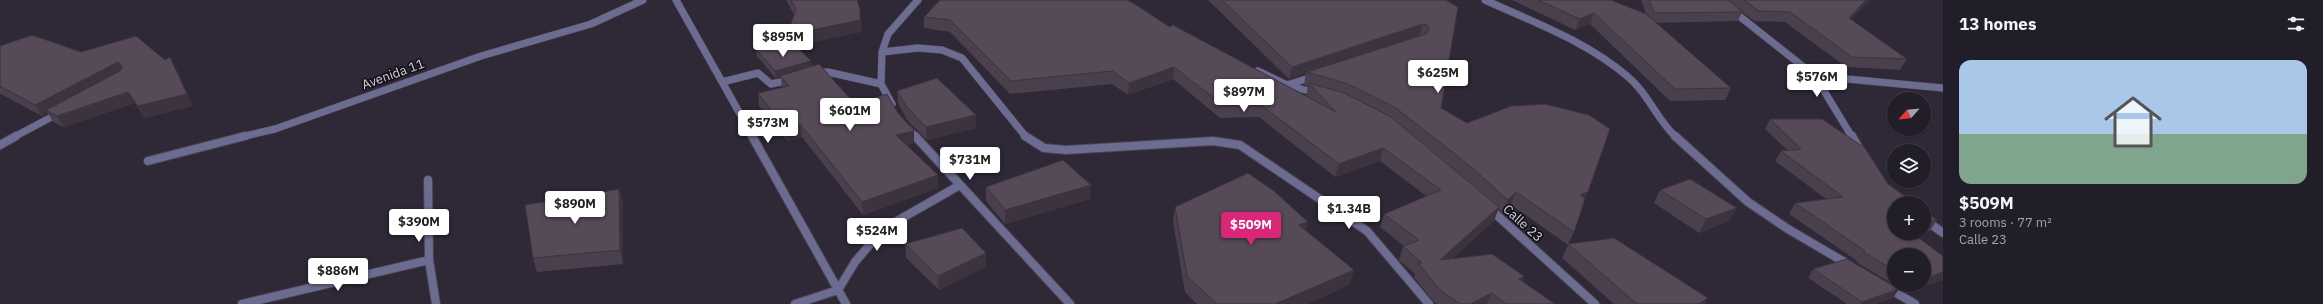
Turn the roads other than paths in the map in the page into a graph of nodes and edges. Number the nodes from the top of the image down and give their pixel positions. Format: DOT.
graph roads {
  1 [pos="644,0"];
  2 [pos="676,0"];
  3 [pos="918,0"];
  4 [pos="1485,0"];
  5 [pos="1719,0"];
  6 [pos="882,52"];
  7 [pos="1253,68"];
  8 [pos="810,73"];
  9 [pos="1324,73"];
  10 [pos="1815,76"];
  11 [pos="797,78"];
  12 [pos="722,82"];
  13 [pos="880,84"];
  14 [pos="1287,85"];
  15 [pos="1943,88"];
  16 [pos="1322,95"];
  17 [pos="69,108"];
  18 [pos="0,145"];
  19 [pos="1864,156"];
  20 [pos="148,161"];
  21 [pos="428,180"];
  22 [pos="960,185"];
  23 [pos="1485,204"];
  24 [pos="1931,224"];
  25 [pos="1943,233"];
  26 [pos="430,260"];
  27 [pos="1857,269"];
  28 [pos="1882,285"];
  29 [pos="838,290"];
  30 [pos="242,304"];
  31 [pos="436,304"];
  32 [pos="795,304"];
  33 [pos="846,304"];
  34 [pos="1070,304"];
  35 [pos="1429,304"];
  36 [pos="1595,304"];
  37 [pos="1915,304"];
  1 -- 20 [label="street, Avenida 11"];
  2 -- 12 [label="street"];
  3 -- 6 [label="street"];
  4 -- 27 [label="street"];
  5 -- 10 [label="street"];
  6 -- 13 [label="street"];
  6 -- 35 [label="street"];
  7 -- 14 [label="street"];
  8 -- 13 [label="street"];
  9 -- 14 [label="street"];
  10 -- 15 [label="street"];
  10 -- 19 [label="street"];
  11 -- 12 [label="street"];
  12 -- 29 [label="street"];
  13 -- 22 [label="street"];
  14 -- 16 [label="street"];
  17 -- 18 [label="street"];
  21 -- 26 [label="street"];
  22 -- 29 [label="street"];
  22 -- 34 [label="street"];
  23 -- 36 [label="street, Calle 23"];
  24 -- 25 [label="street"];
  26 -- 30 [label="street"];
  26 -- 31 [label="street"];
  28 -- 37 [label="street"];
  29 -- 32 [label="street"];
  29 -- 33 [label="street"];
}
